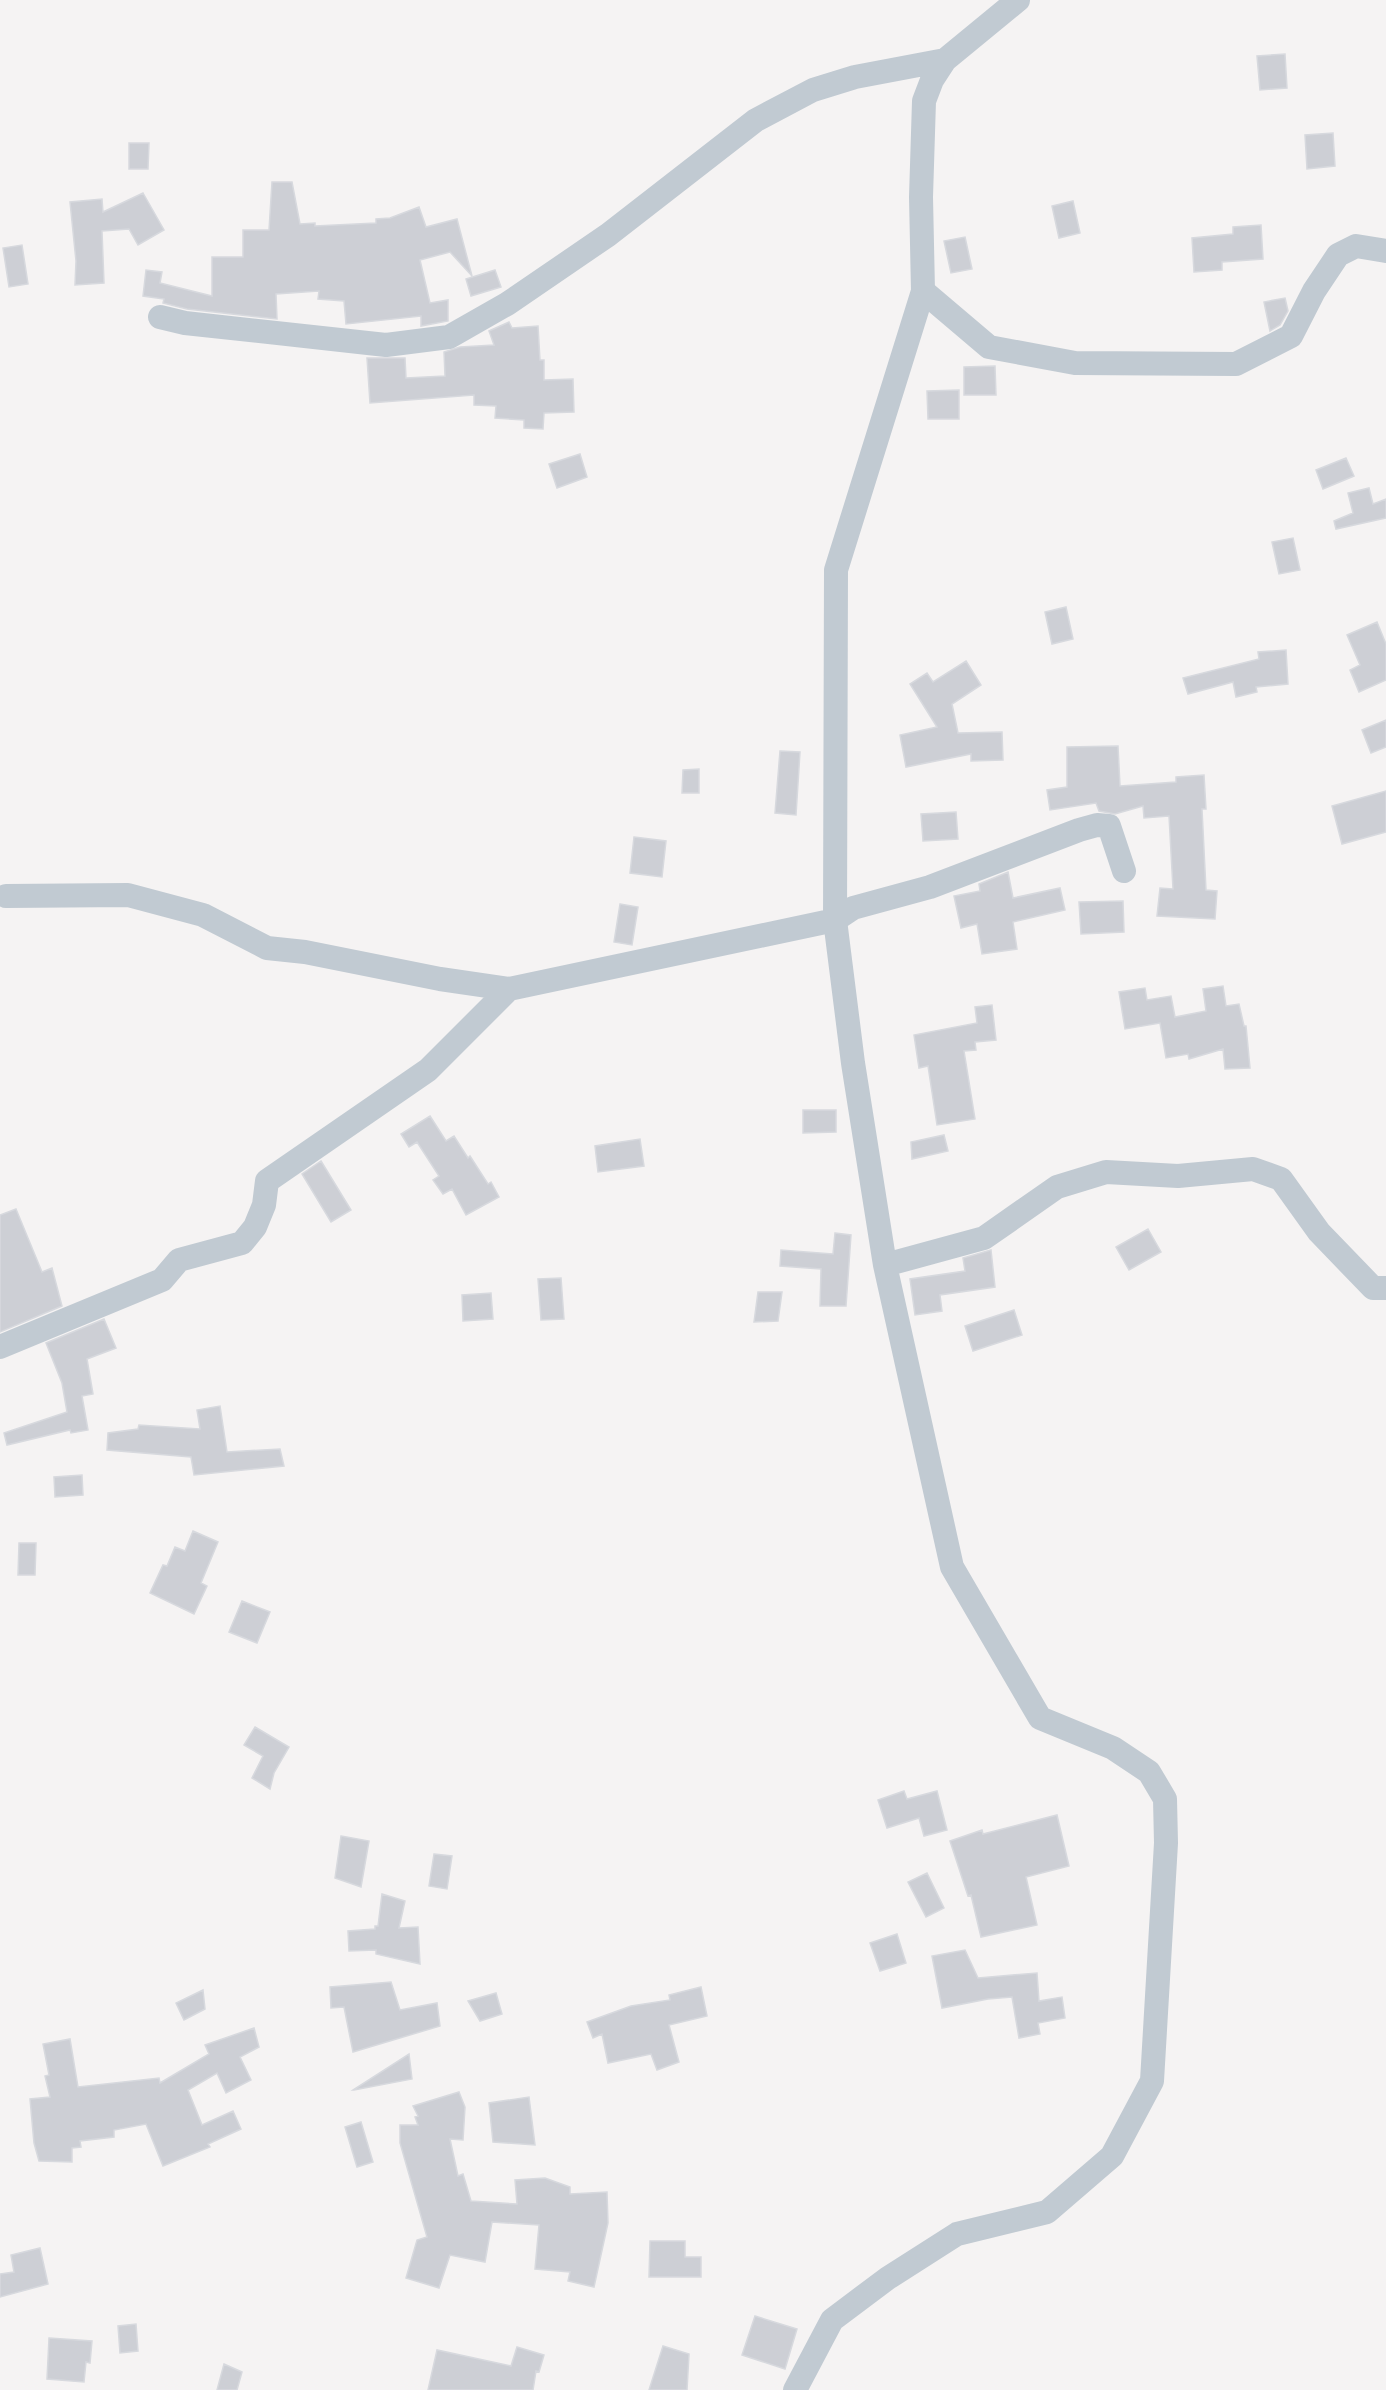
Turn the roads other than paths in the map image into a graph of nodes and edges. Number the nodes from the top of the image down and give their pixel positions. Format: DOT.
graph roads {
  1 [pos="1018,0"];
  2 [pos="945,60"];
  3 [pos="1386,251"];
  4 [pos="923,291"];
  5 [pos="160,317"];
  6 [pos="1124,871"];
  7 [pos="6,896"];
  8 [pos="835,920"];
  9 [pos="509,990"];
  10 [pos="885,1265"];
  11 [pos="1386,1288"];
  12 [pos="0,1347"];
  13 [pos="795,2390"];
  1 -- 2 [label="street"];
  2 -- 4 [label="street"];
  2 -- 5 [label="street"];
  3 -- 4 [label="street"];
  4 -- 8 [label="street"];
  6 -- 8 [label="street"];
  7 -- 9 [label="street"];
  8 -- 9 [label="street"];
  8 -- 10 [label="street"];
  9 -- 12 [label="street"];
  10 -- 11 [label="street"];
  10 -- 13 [label="street"];
}
